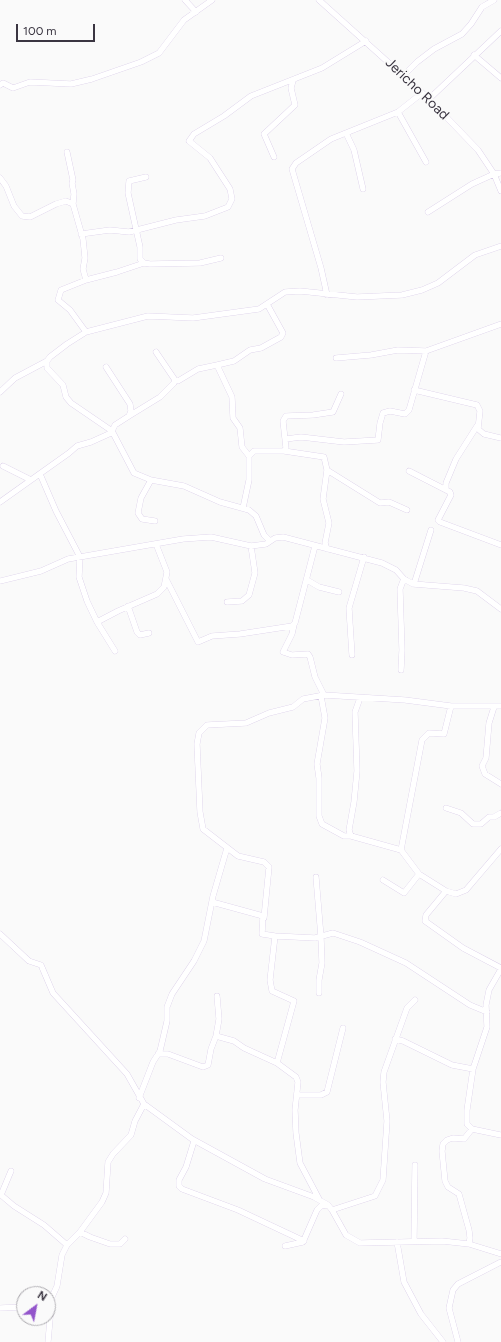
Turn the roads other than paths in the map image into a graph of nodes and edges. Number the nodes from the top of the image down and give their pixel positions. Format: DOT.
graph roads {
  1 [pos="185,0"];
  2 [pos="212,0"];
  3 [pos="319,0"];
  4 [pos="494,0"];
  5 [pos="196,12"];
  6 [pos="501,31"];
  7 [pos="366,41"];
  8 [pos="474,55"];
  9 [pos="404,75"];
  10 [pos="501,78"];
  11 [pos="293,81"];
  12 [pos="0,85"];
  13 [pos="422,93"];
  14 [pos="429,99"];
  15 [pos="398,112"];
  16 [pos="346,133"];
  17 [pos="67,152"];
  18 [pos="274,157"];
  19 [pos="426,162"];
  20 [pos="501,173"];
  21 [pos="494,174"];
  22 [pos="0,178"];
  23 [pos="146,178"];
  24 [pos="363,189"];
  25 [pos="501,191"];
  26 [pos="73,204"];
  27 [pos="428,212"];
  28 [pos="136,230"];
  29 [pos="81,234"];
  30 [pos="501,246"];
  31 [pos="221,258"];
  32 [pos="144,263"];
  33 [pos="86,280"];
  34 [pos="327,295"];
  35 [pos="267,304"];
  36 [pos="501,324"];
  37 [pos="86,332"];
  38 [pos="426,351"];
  39 [pos="156,352"];
  40 [pos="336,358"];
  41 [pos="47,361"];
  42 [pos="217,365"];
  43 [pos="106,367"];
  44 [pos="175,380"];
  45 [pos="414,390"];
  46 [pos="0,392"];
  47 [pos="340,394"];
  48 [pos="129,416"];
  49 [pos="477,426"];
  50 [pos="112,431"];
  51 [pos="501,438"];
  52 [pos="286,439"];
  53 [pos="284,451"];
  54 [pos="250,456"];
  55 [pos="3,466"];
  56 [pos="327,470"];
  57 [pos="409,471"];
  58 [pos="40,474"];
  59 [pos="31,480"];
  60 [pos="150,480"];
  61 [pos="446,489"];
  62 [pos="0,502"];
  63 [pos="243,508"];
  64 [pos="407,510"];
  65 [pos="155,521"];
  66 [pos="431,530"];
  67 [pos="270,541"];
  68 [pos="156,544"];
  69 [pos="501,545"];
  70 [pos="251,546"];
  71 [pos="315,546"];
  72 [pos="327,549"];
  73 [pos="80,557"];
  74 [pos="364,557"];
  75 [pos="166,579"];
  76 [pos="307,580"];
  77 [pos="406,580"];
  78 [pos="0,581"];
  79 [pos="414,584"];
  80 [pos="339,592"];
  81 [pos="227,602"];
  82 [pos="128,606"];
  83 [pos="501,609"];
  84 [pos="97,622"];
  85 [pos="294,625"];
  86 [pos="149,633"];
  87 [pos="115,651"];
  88 [pos="352,655"];
  89 [pos="401,670"];
  90 [pos="323,696"];
  91 [pos="360,698"];
  92 [pos="451,706"];
  93 [pos="501,706"];
  94 [pos="494,707"];
  95 [pos="501,784"];
  96 [pos="446,808"];
  97 [pos="501,813"];
  98 [pos="351,836"];
  99 [pos="227,848"];
  100 [pos="501,849"];
  101 [pos="401,850"];
  102 [pos="419,874"];
  103 [pos="316,877"];
  104 [pos="383,880"];
  105 [pos="446,891"];
  106 [pos="212,902"];
  107 [pos="264,918"];
  108 [pos="0,934"];
  109 [pos="275,936"];
  110 [pos="321,937"];
  111 [pos="501,968"];
  112 [pos="319,993"];
  113 [pos="217,996"];
  114 [pos="415,1000"];
  115 [pos="487,1012"];
  116 [pos="343,1028"];
  117 [pos="216,1036"];
  118 [pos="395,1039"];
  119 [pos="158,1054"];
  120 [pos="277,1063"];
  121 [pos="473,1069"];
  122 [pos="297,1095"];
  123 [pos="139,1098"];
  124 [pos="144,1104"];
  125 [pos="472,1129"];
  126 [pos="501,1135"];
  127 [pos="194,1141"];
  128 [pos="415,1165"];
  129 [pos="12,1171"];
  130 [pos="320,1201"];
  131 [pos="328,1205"];
  132 [pos="332,1210"];
  133 [pos="80,1232"];
  134 [pos="125,1239"];
  135 [pos="304,1241"];
  136 [pos="414,1241"];
  137 [pos="397,1242"];
  138 [pos="469,1244"];
  139 [pos="66,1245"];
  140 [pos="285,1246"];
  141 [pos="501,1254"];
  142 [pos="501,1262"];
  143 [pos="56,1289"];
  144 [pos="16,1307"];
  145 [pos="0,1308"];
  146 [pos="452,1321"];
  147 [pos="49,1326"];
  148 [pos="48,1342"];
  149 [pos="443,1342"];
  150 [pos="455,1342"];
  151 [pos="458,1342"];
  1 -- 5 [label="street"];
  2 -- 5 [label="street"];
  3 -- 7 [label="street, Jericho Road"];
  4 -- 9 [label="street"];
  5 -- 12 [label="street"];
  6 -- 8 [label="street"];
  7 -- 9 [label="street, Jericho Road"];
  7 -- 11 [label="street"];
  8 -- 10 [label="street"];
  8 -- 14 [label="street"];
  9 -- 13 [label="street, Jericho Road"];
  11 -- 18 [label="street"];
  11 -- 28 [label="street"];
  13 -- 14 [label="street, Jericho Road"];
  13 -- 15 [label="street"];
  14 -- 21 [label="street, Jericho Road"];
  15 -- 16 [label="street"];
  15 -- 19 [label="street"];
  16 -- 24 [label="street"];
  16 -- 34 [label="street"];
  17 -- 26 [label="street"];
  20 -- 21 [label="street"];
  21 -- 25 [label="street, Jericho Road"];
  21 -- 27 [label="street"];
  22 -- 26 [label="street"];
  23 -- 28 [label="street"];
  26 -- 29 [label="street"];
  28 -- 29 [label="street"];
  28 -- 32 [label="street"];
  29 -- 33 [label="street"];
  30 -- 34 [label="street"];
  31 -- 32 [label="street"];
  32 -- 33 [label="street"];
  33 -- 37 [label="street"];
  34 -- 35 [label="street"];
  35 -- 37 [label="street"];
  35 -- 42 [label="street"];
  36 -- 38 [label="street"];
  37 -- 41 [label="street"];
  38 -- 40 [label="street"];
  38 -- 45 [label="street"];
  39 -- 44 [label="street"];
  41 -- 46 [label="street"];
  41 -- 50 [label="street"];
  42 -- 44 [label="street"];
  42 -- 54 [label="street"];
  43 -- 48 [label="street"];
  44 -- 48 [label="street"];
  45 -- 49 [label="street"];
  45 -- 52 [label="street"];
  47 -- 52 [label="street"];
  48 -- 50 [label="street"];
  49 -- 51 [label="street"];
  49 -- 61 [label="street"];
  50 -- 58 [label="street"];
  50 -- 60 [label="street"];
  52 -- 53 [label="street"];
  53 -- 54 [label="street"];
  53 -- 56 [label="street"];
  54 -- 63 [label="street"];
  55 -- 59 [label="street"];
  56 -- 64 [label="street"];
  56 -- 72 [label="street"];
  57 -- 61 [label="street"];
  58 -- 59 [label="street"];
  58 -- 73 [label="street"];
  59 -- 62 [label="street"];
  60 -- 63 [label="street"];
  60 -- 65 [label="street"];
  61 -- 69 [label="street"];
  63 -- 67 [label="street"];
  66 -- 79 [label="street"];
  67 -- 70 [label="street"];
  67 -- 71 [label="street"];
  68 -- 70 [label="street"];
  68 -- 73 [label="street"];
  68 -- 75 [label="street"];
  70 -- 81 [label="street"];
  71 -- 72 [label="street"];
  71 -- 76 [label="street"];
  72 -- 74 [label="street"];
  73 -- 78 [label="street"];
  73 -- 84 [label="street"];
  74 -- 77 [label="street"];
  74 -- 88 [label="street"];
  75 -- 82 [label="street"];
  75 -- 85 [label="street"];
  76 -- 80 [label="street"];
  76 -- 85 [label="street"];
  77 -- 79 [label="street"];
  77 -- 89 [label="street"];
  79 -- 83 [label="street"];
  82 -- 84 [label="street"];
  82 -- 86 [label="street"];
  84 -- 87 [label="street"];
  85 -- 90 [label="street"];
  90 -- 91 [label="street"];
  90 -- 98 [label="street"];
  90 -- 99 [label="street"];
  91 -- 92 [label="street"];
  91 -- 98 [label="street"];
  92 -- 94 [label="street"];
  92 -- 101 [label="street"];
  93 -- 94 [label="street"];
  94 -- 95 [label="street"];
  96 -- 97 [label="street"];
  98 -- 101 [label="street"];
  99 -- 106 [label="street"];
  99 -- 107 [label="street"];
  100 -- 105 [label="street"];
  101 -- 102 [label="street"];
  102 -- 104 [label="street"];
  102 -- 105 [label="street"];
  103 -- 110 [label="street"];
  105 -- 111 [label="street"];
  106 -- 107 [label="street"];
  106 -- 119 [label="street"];
  107 -- 109 [label="street"];
  108 -- 123 [label="street"];
  109 -- 110 [label="street"];
  109 -- 120 [label="street"];
  110 -- 112 [label="street"];
  110 -- 115 [label="street"];
  111 -- 115 [label="street"];
  113 -- 117 [label="street"];
  114 -- 118 [label="street"];
  115 -- 121 [label="street"];
  116 -- 122 [label="street"];
  117 -- 119 [label="street"];
  117 -- 120 [label="street"];
  118 -- 121 [label="street"];
  118 -- 132 [label="street"];
  119 -- 123 [label="street"];
  120 -- 122 [label="street"];
  121 -- 125 [label="street"];
  122 -- 130 [label="street"];
  123 -- 124 [label="street"];
  124 -- 127 [label="street"];
  124 -- 133 [label="street"];
  125 -- 126 [label="street"];
  125 -- 138 [label="street"];
  127 -- 130 [label="street"];
  127 -- 135 [label="street"];
  128 -- 136 [label="street"];
  129 -- 139 [label="street"];
  130 -- 131 [label="street"];
  131 -- 132 [label="street"];
  131 -- 135 [label="street"];
  132 -- 137 [label="street"];
  133 -- 134 [label="street"];
  133 -- 139 [label="street"];
  135 -- 140 [label="street"];
  136 -- 137 [label="street"];
  136 -- 138 [label="street"];
  137 -- 149 [label="street"];
  138 -- 141 [label="street"];
  139 -- 143 [label="street"];
  142 -- 146 [label="street"];
  144 -- 145 [label="street"];
  146 -- 150 [label="street"];
  146 -- 151 [label="street"];
  147 -- 148 [label="street"];
}
